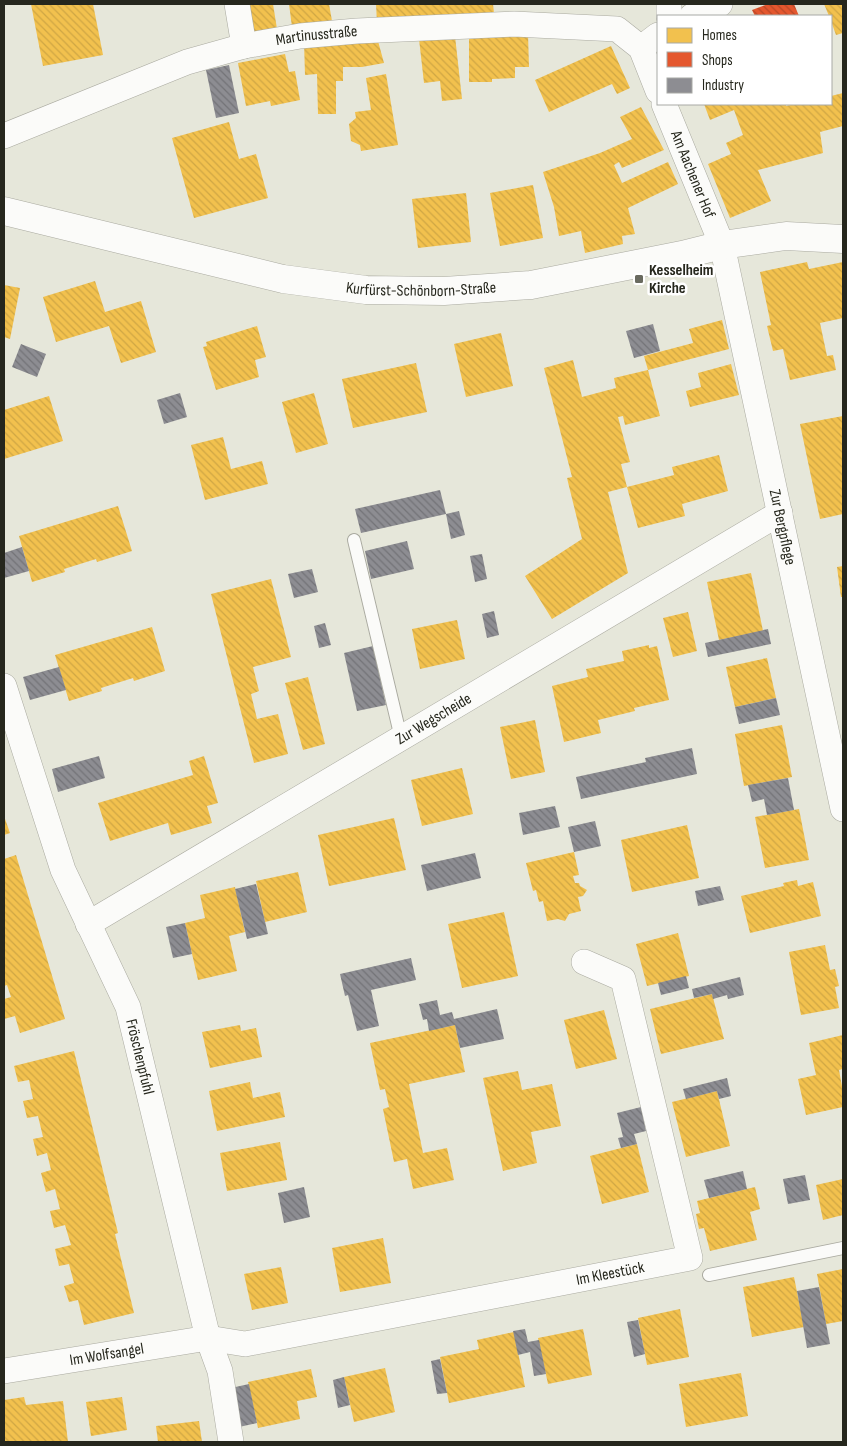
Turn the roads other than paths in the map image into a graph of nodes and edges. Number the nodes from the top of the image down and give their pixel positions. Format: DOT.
graph roads {
  1 [pos="237,4"];
  2 [pos="720,4"];
  3 [pos="510,14"];
  4 [pos="694,15"];
  5 [pos="649,42"];
  6 [pos="244,46"];
  7 [pos="657,86"];
  8 [pos="664,105"];
  9 [pos="4,136"];
  10 [pos="4,211"];
  11 [pos="843,239"];
  12 [pos="722,245"];
  13 [pos="780,513"];
  14 [pos="354,540"];
  15 [pos="4,686"];
  16 [pos="401,738"];
  17 [pos="843,809"];
  18 [pos="88,924"];
  19 [pos="584,962"];
  20 [pos="843,1248"];
  21 [pos="709,1275"];
  22 [pos="208,1338"];
  23 [pos="4,1371"];
  24 [pos="231,1442"];
  1 -- 6 [label="street"];
  2 -- 4 [label="street"];
  3 -- 5 [label="street, Martinusstraße"];
  3 -- 6 [label="street, Martinusstraße"];
  5 -- 7 [label="street"];
  6 -- 9 [label="street, Martinusstraße"];
  8 -- 12 [label="street, Am Aachener Hof"];
  10 -- 12 [label="street, Kurfürst-Schönborn-Straße"];
  11 -- 12 [label="street, Kurfürst-Schönborn-Straße"];
  12 -- 13 [label="street, Zur Bergpflege"];
  13 -- 16 [label="street, Zur Wegscheide"];
  13 -- 17 [label="street, Zur Bergpflege"];
  14 -- 16 [label="lane"];
  15 -- 18 [label="street, Fröschenpfuhl"];
  16 -- 18 [label="street, Zur Wegscheide"];
  18 -- 22 [label="street, Fröschenpfuhl"];
  19 -- 22 [label="street, Im Kleestück"];
  20 -- 21 [label="lane"];
  22 -- 23 [label="street, Im Wolfsangel"];
  22 -- 24 [label="street, Fröschenpfuhl"];
}
